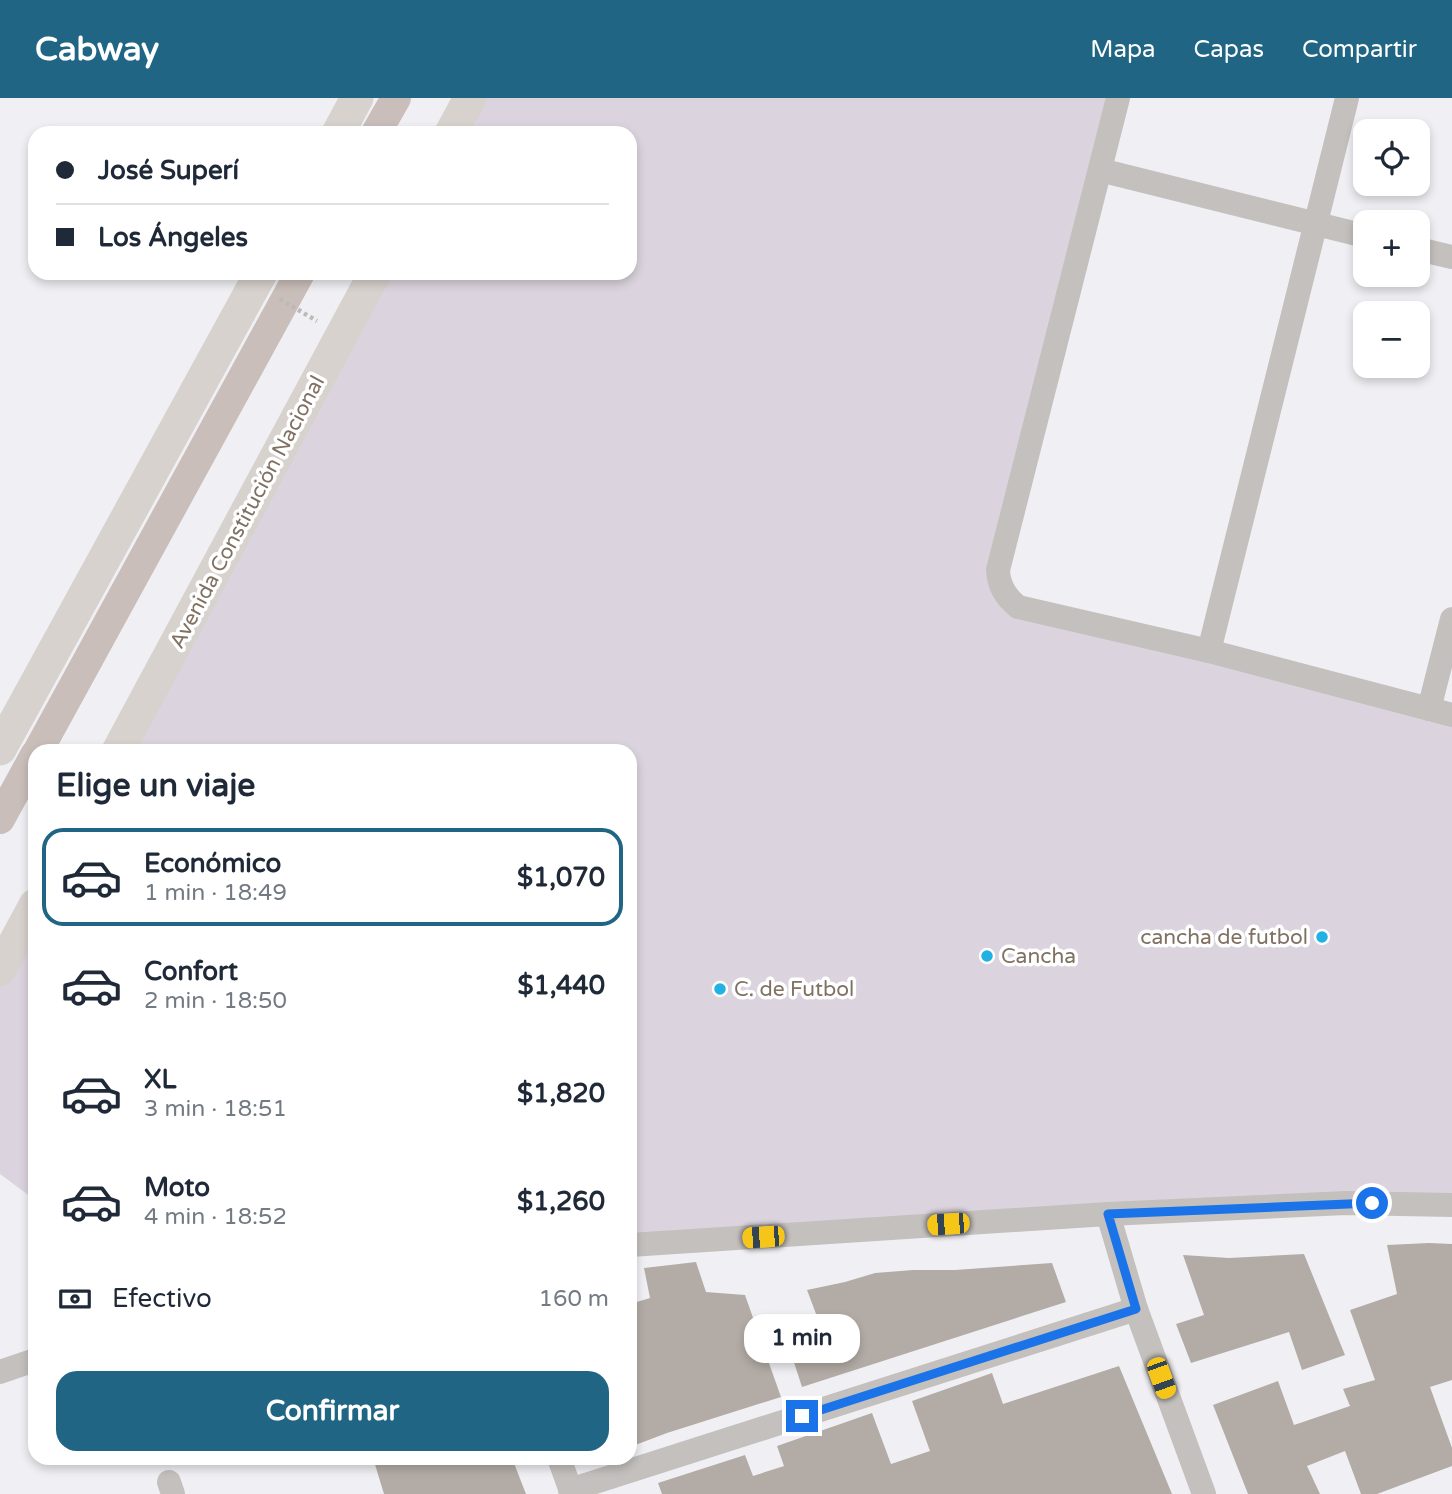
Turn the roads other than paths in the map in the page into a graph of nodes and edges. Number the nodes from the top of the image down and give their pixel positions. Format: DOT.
graph roads {
  1 [pos="357,98"];
  2 [pos="470,98"];
  3 [pos="1118,98"];
  4 [pos="1347,98"];
  5 [pos="342,126"];
  6 [pos="455,126"];
  7 [pos="1100,170"];
  8 [pos="1315,224"];
  9 [pos="1353,233"];
  10 [pos="1430,252"];
  11 [pos="1452,257"];
  12 [pos="257,280"];
  13 [pos="372,280"];
  14 [pos="1452,619"];
  15 [pos="1209,651"];
  16 [pos="1441,712"];
  17 [pos="122,744"];
  18 [pos="0,749"];
  19 [pos="28,918"];
  20 [pos="0,970"];
  21 [pos="1452,1205"];
  22 [pos="1108,1214"];
  23 [pos="637,1245"];
  24 [pos="1136,1309"];
  25 [pos="28,1362"];
  26 [pos="0,1372"];
  27 [pos="561,1465"];
  28 [pos="571,1492"];
  29 [pos="1204,1494"];
  1 -- 5 [label="main road"];
  2 -- 6 [label="main road"];
  3 -- 7 [label="street"];
  4 -- 8 [label="street"];
  7 -- 8 [label="street"];
  7 -- 15 [label="street"];
  8 -- 9 [label="street"];
  8 -- 15 [label="street"];
  10 -- 11 [label="street"];
  12 -- 18 [label="main road"];
  13 -- 17 [label="main road, Avenida Constitución Nacional"];
  14 -- 16 [label="street"];
  15 -- 16 [label="street"];
  19 -- 20 [label="main road"];
  21 -- 22 [label="street"];
  22 -- 23 [label="street"];
  22 -- 24 [label="street"];
  24 -- 28 [label="street"];
  24 -- 29 [label="street"];
  25 -- 26 [label="street"];
  27 -- 28 [label="street"];
}
